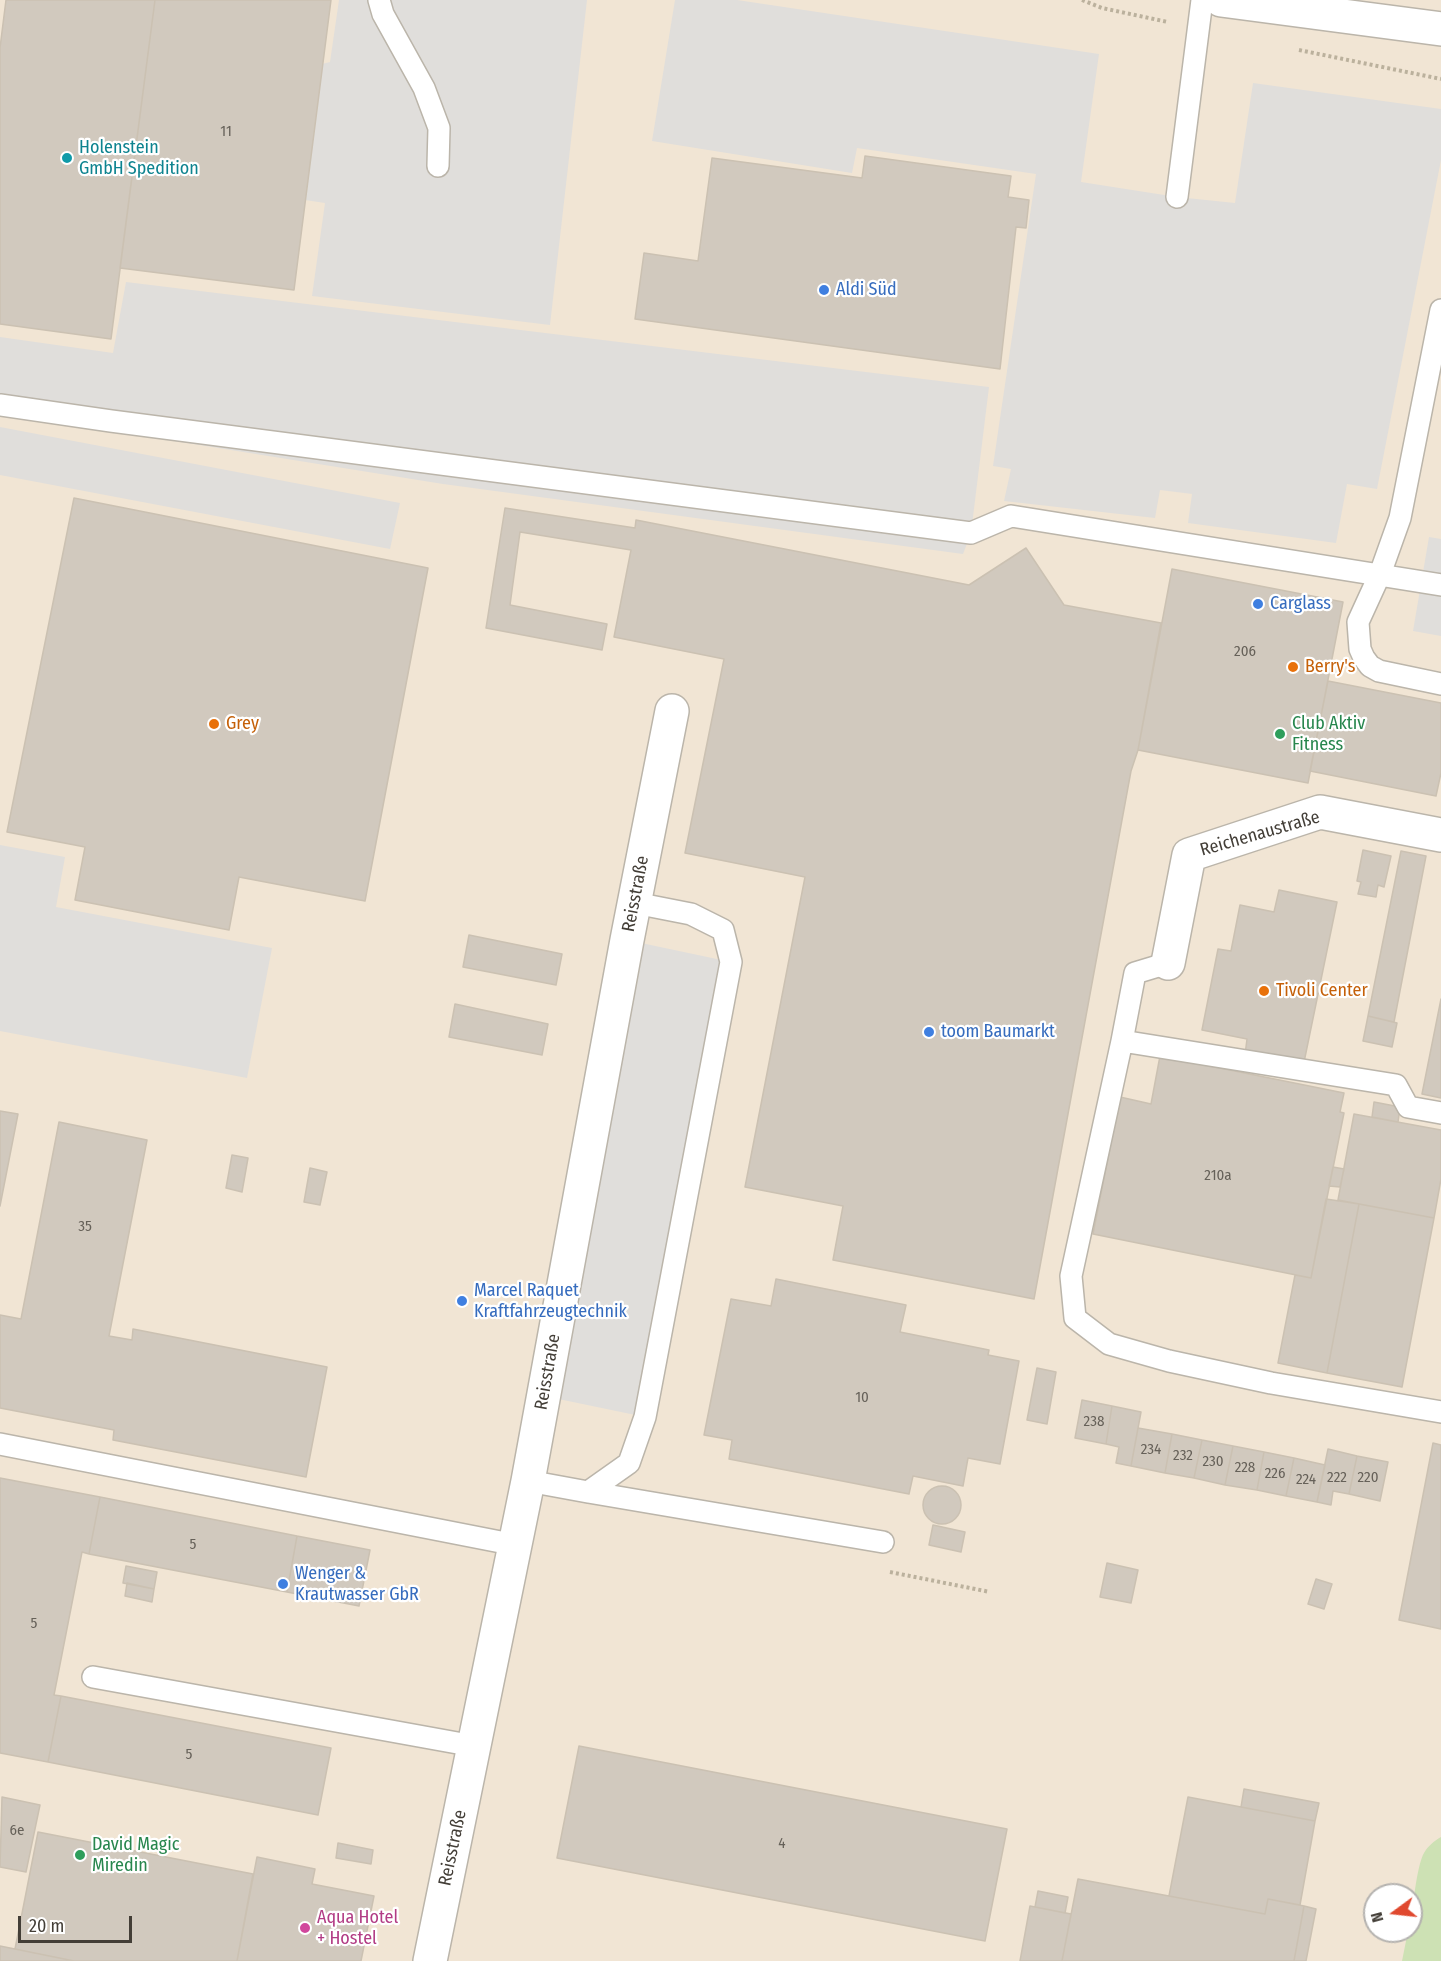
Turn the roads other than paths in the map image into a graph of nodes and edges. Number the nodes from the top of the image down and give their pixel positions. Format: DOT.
graph roads {
  1 [pos="379,0"];
  2 [pos="1202,0"];
  3 [pos="1221,0"];
  4 [pos="1441,29"];
  5 [pos="438,166"];
  6 [pos="1177,197"];
  7 [pos="1441,309"];
  8 [pos="0,405"];
  9 [pos="1380,574"];
  10 [pos="1441,585"];
  11 [pos="1441,684"];
  12 [pos="672,711"];
  13 [pos="1441,835"];
  14 [pos="635,903"];
  15 [pos="1168,963"];
  16 [pos="1122,1041"];
  17 [pos="1441,1113"];
  18 [pos="1441,1412"];
  19 [pos="0,1444"];
  20 [pos="528,1481"];
  21 [pos="588,1492"];
  22 [pos="883,1542"];
  23 [pos="516,1545"];
  24 [pos="93,1677"];
  25 [pos="474,1746"];
  26 [pos="430,1961"];
  1 -- 5 [label="lane"];
  2 -- 6 [label="lane"];
  3 -- 4 [label="street"];
  7 -- 9 [label="lane"];
  8 -- 9 [label="lane"];
  9 -- 10 [label="lane"];
  9 -- 11 [label="lane"];
  12 -- 14 [label="street, Reisstraße"];
  13 -- 15 [label="street, Reichenaustraße"];
  14 -- 20 [label="street, Reisstraße"];
  14 -- 21 [label="lane"];
  15 -- 16 [label="lane"];
  16 -- 17 [label="lane"];
  16 -- 18 [label="lane"];
  19 -- 23 [label="lane"];
  20 -- 21 [label="lane"];
  20 -- 23 [label="street, Reisstraße"];
  21 -- 22 [label="lane"];
  23 -- 25 [label="street, Reisstraße"];
  24 -- 25 [label="lane"];
  25 -- 26 [label="street, Reisstraße"];
}
